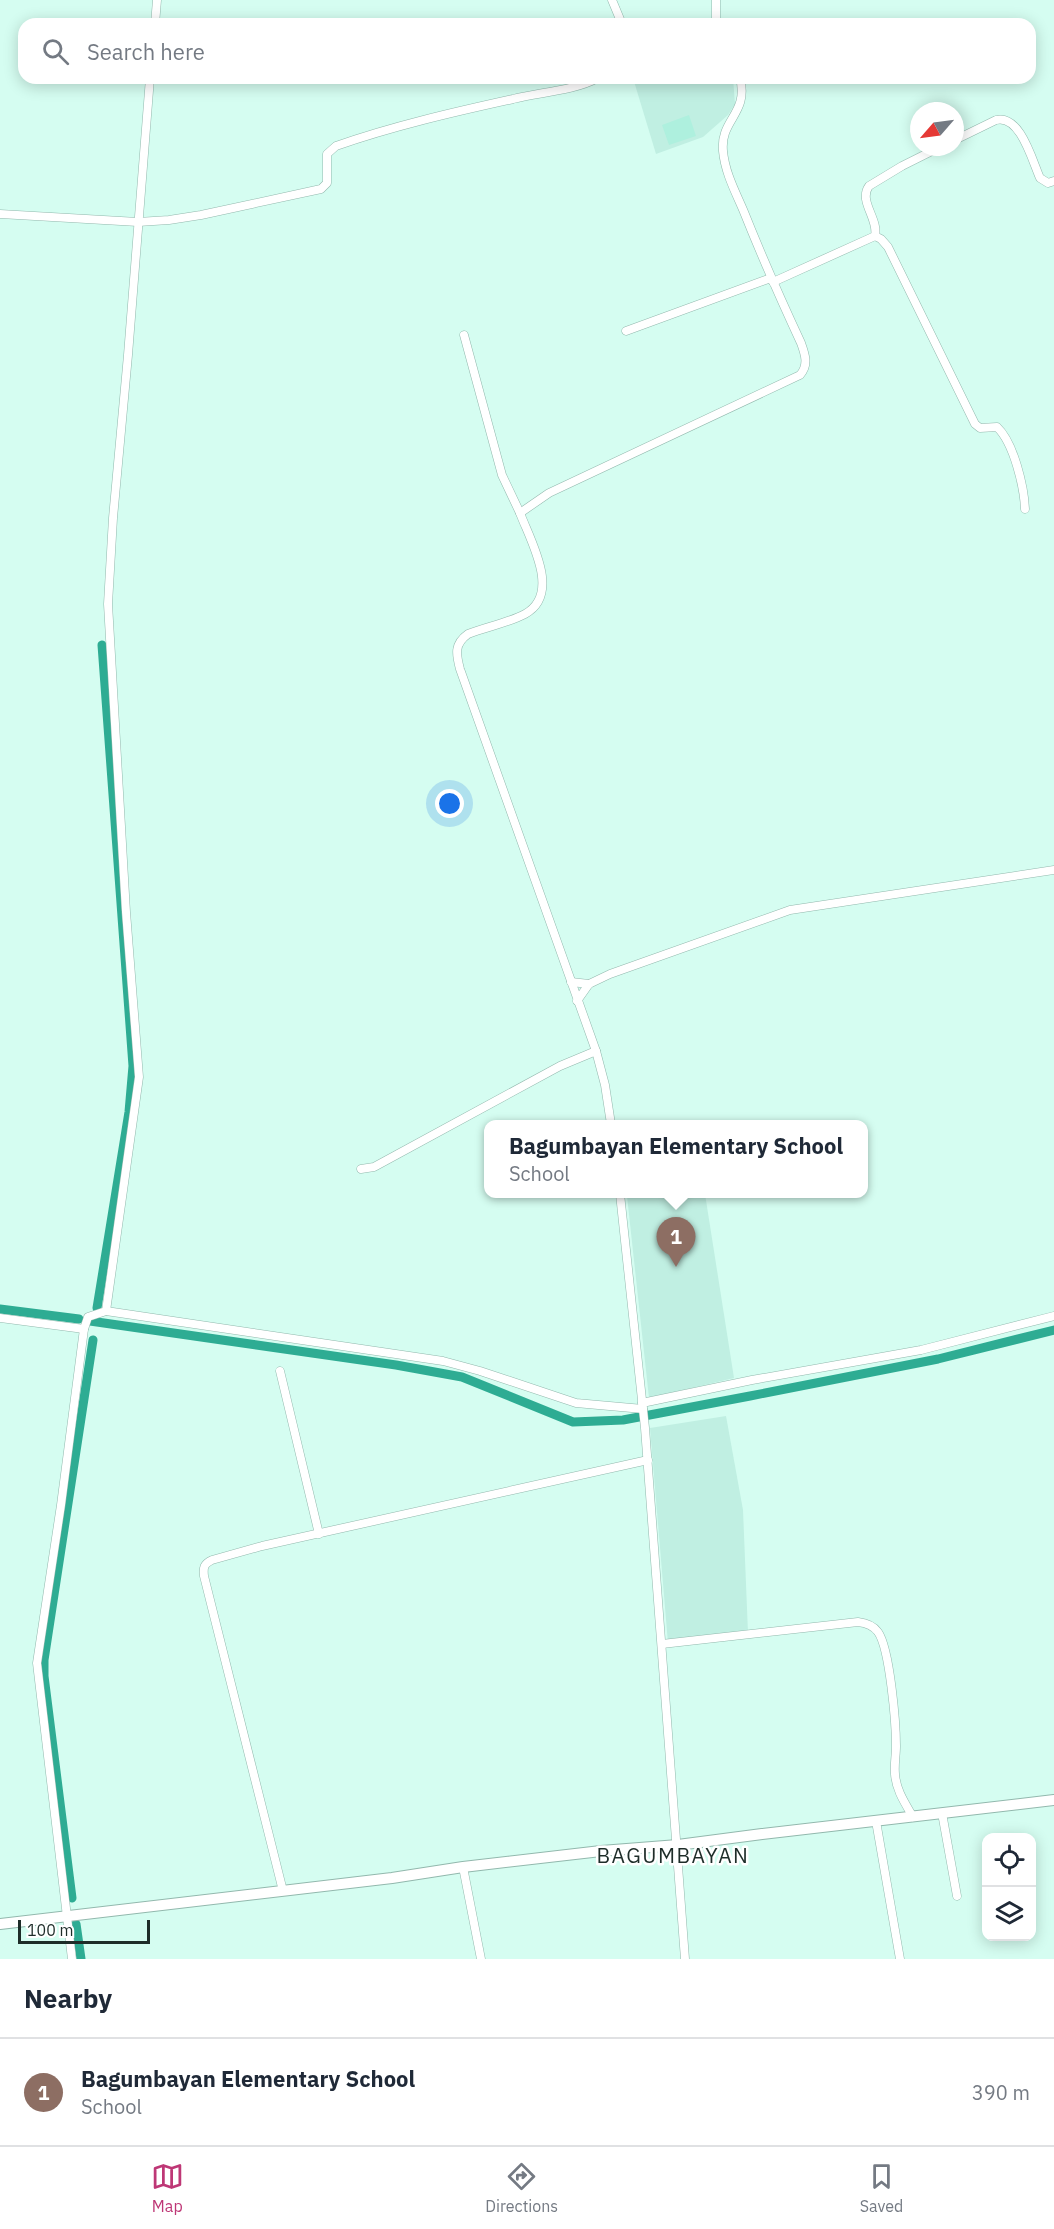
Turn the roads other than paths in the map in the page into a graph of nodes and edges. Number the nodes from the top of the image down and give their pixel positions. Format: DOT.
graph roads {
  1 [pos="157,0"];
  2 [pos="612,0"];
  3 [pos="716,0"];
  4 [pos="156,18"];
  5 [pos="620,18"];
  6 [pos="716,18"];
  7 [pos="150,84"];
  8 [pos="582,84"];
  9 [pos="741,84"];
  10 [pos="964,136"];
  11 [pos="923,156"];
  12 [pos="1054,181"];
  13 [pos="0,214"];
  14 [pos="138,222"];
  15 [pos="875,236"];
  16 [pos="772,280"];
  17 [pos="626,331"];
  18 [pos="464,335"];
  19 [pos="1025,509"];
  20 [pos="519,513"];
  21 [pos="1054,870"];
  22 [pos="571,982"];
  23 [pos="589,984"];
  24 [pos="577,1001"];
  25 [pos="596,1051"];
  26 [pos="610,1120"];
  27 [pos="361,1169"];
  28 [pos="620,1198"];
  29 [pos="106,1311"];
  30 [pos="1054,1316"];
  31 [pos="0,1318"];
  32 [pos="84,1329"];
  33 [pos="280,1371"];
  34 [pos="643,1408"];
  35 [pos="648,1460"];
  36 [pos="319,1534"];
  37 [pos="662,1644"];
  38 [pos="1054,1800"];
  39 [pos="942,1814"];
  40 [pos="913,1817"];
  41 [pos="876,1821"];
  42 [pos="678,1845"];
  43 [pos="463,1867"];
  44 [pos="283,1891"];
  45 [pos="957,1896"];
  46 [pos="67,1916"];
  47 [pos="0,1924"];
  48 [pos="72,1959"];
  49 [pos="481,1959"];
  50 [pos="685,1959"];
  51 [pos="900,1959"];
  1 -- 4 [label="street"];
  2 -- 5 [label="street"];
  3 -- 6 [label="street"];
  7 -- 14 [label="street"];
  8 -- 14 [label="street"];
  9 -- 16 [label="street"];
  10 -- 12 [label="street"];
  11 -- 15 [label="street"];
  13 -- 14 [label="street"];
  14 -- 29 [label="street"];
  15 -- 16 [label="street"];
  15 -- 19 [label="street"];
  16 -- 17 [label="street"];
  16 -- 20 [label="street"];
  18 -- 20 [label="street"];
  20 -- 22 [label="street"];
  21 -- 23 [label="street"];
  22 -- 23 [label="street"];
  22 -- 24 [label="street"];
  23 -- 24 [label="street"];
  24 -- 25 [label="street"];
  25 -- 26 [label="street"];
  25 -- 27 [label="street"];
  28 -- 34 [label="street"];
  29 -- 32 [label="street"];
  29 -- 34 [label="street"];
  30 -- 34 [label="street"];
  31 -- 32 [label="street"];
  32 -- 46 [label="street"];
  33 -- 36 [label="street"];
  34 -- 35 [label="street"];
  35 -- 36 [label="street"];
  35 -- 37 [label="street"];
  36 -- 44 [label="street"];
  37 -- 40 [label="street"];
  37 -- 42 [label="street"];
  38 -- 39 [label="main road"];
  39 -- 40 [label="main road"];
  39 -- 45 [label="street"];
  40 -- 41 [label="main road"];
  41 -- 42 [label="main road"];
  41 -- 51 [label="street"];
  42 -- 43 [label="main road"];
  42 -- 50 [label="street"];
  43 -- 44 [label="main road"];
  43 -- 49 [label="street"];
  44 -- 46 [label="main road"];
  46 -- 47 [label="main road"];
  46 -- 48 [label="street"];
}
